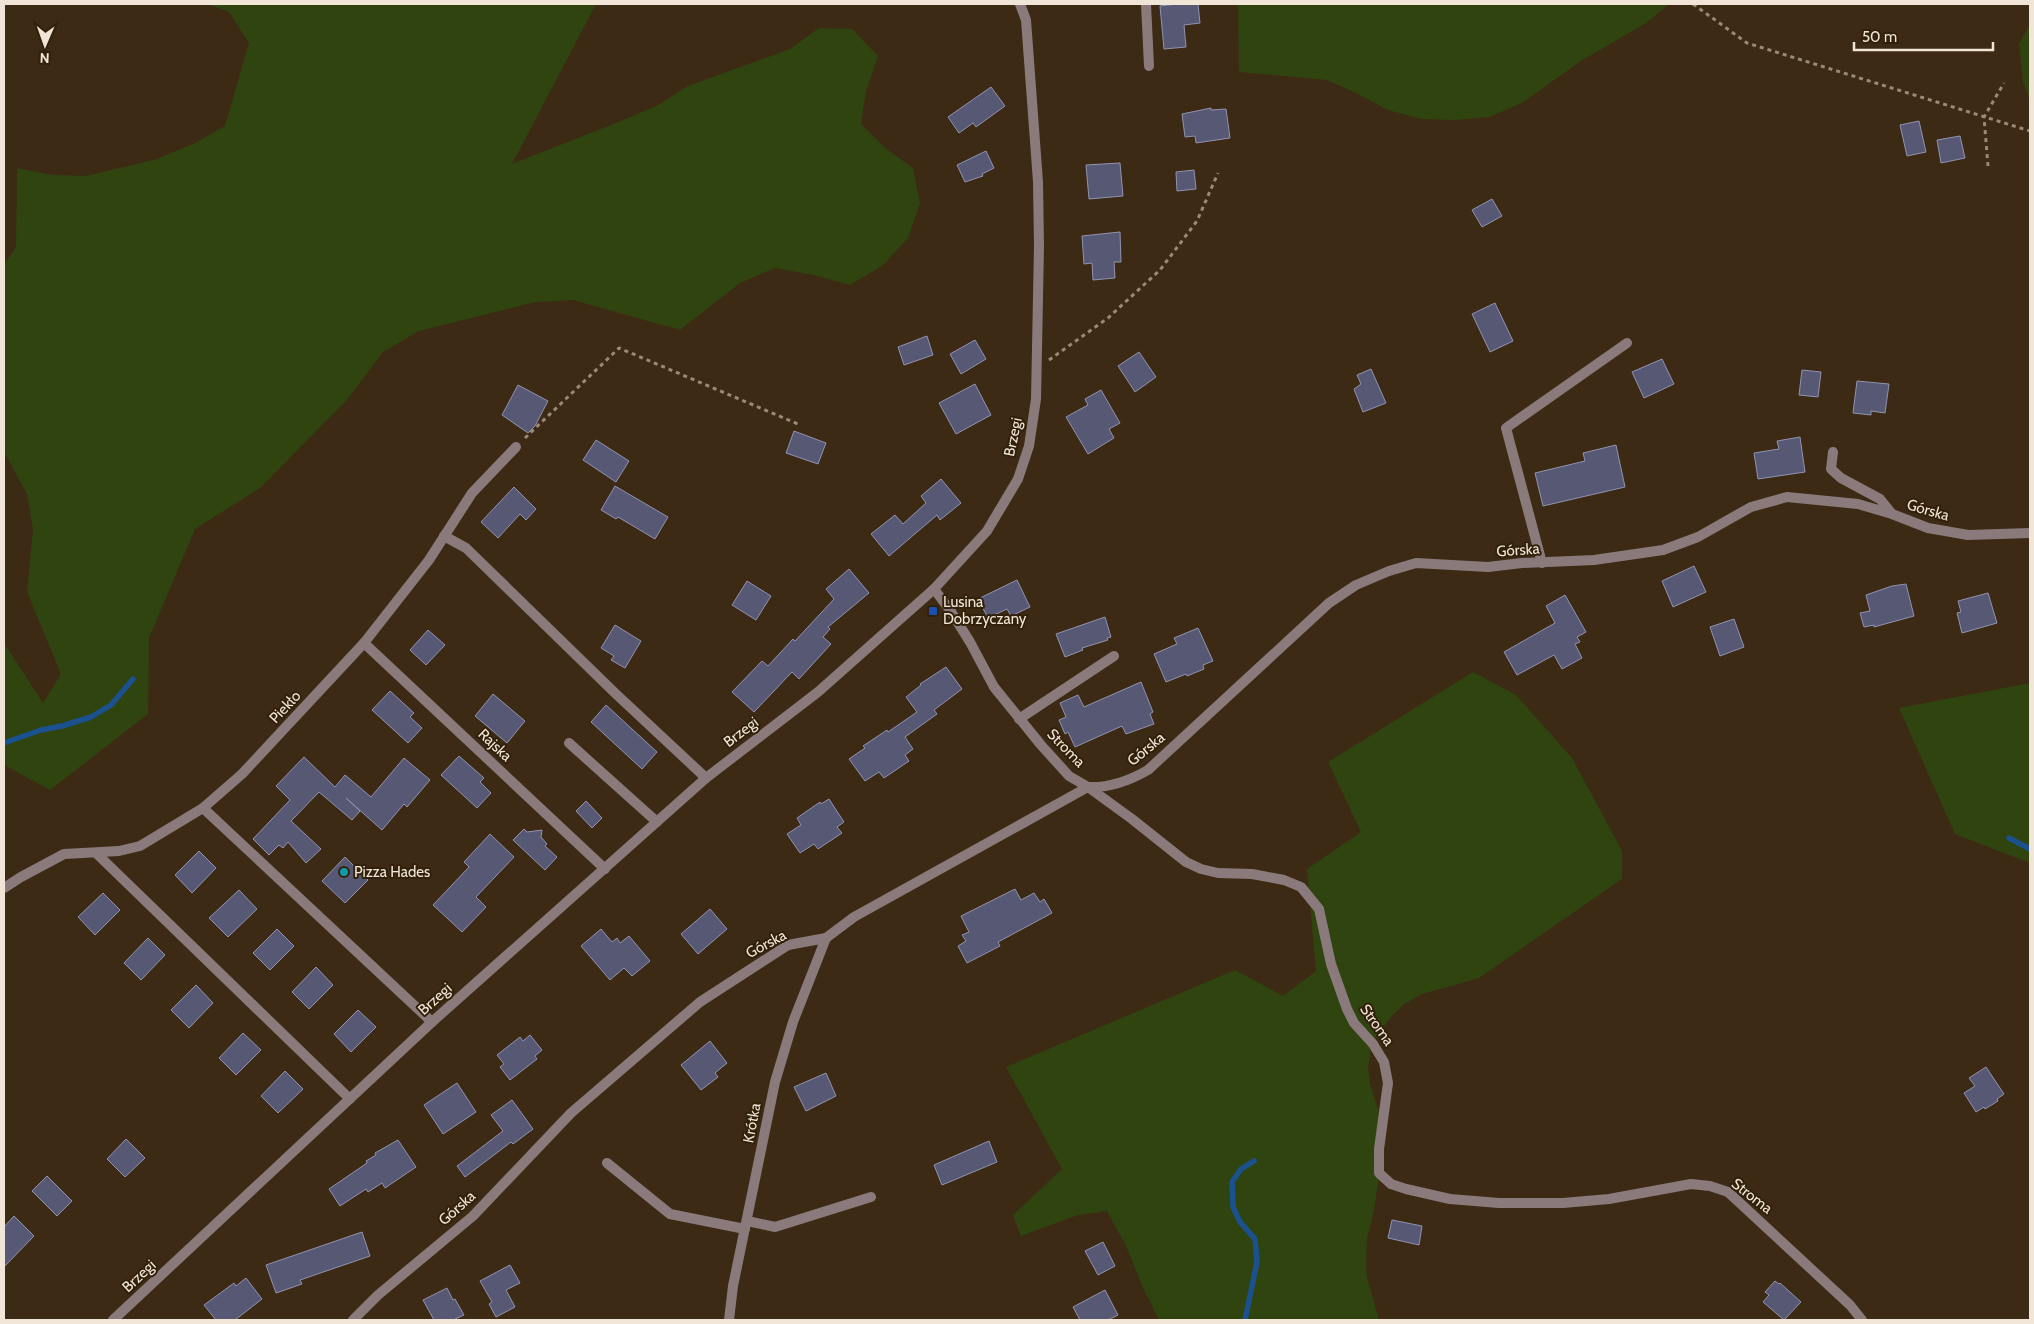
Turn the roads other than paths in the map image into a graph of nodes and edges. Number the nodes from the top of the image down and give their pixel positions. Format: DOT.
graph roads {
  1 [pos="1020,4"];
  2 [pos="1146,4"];
  3 [pos="1149,66"];
  4 [pos="1627,342"];
  5 [pos="516,446"];
  6 [pos="1832,452"];
  7 [pos="1892,514"];
  8 [pos="2030,533"];
  9 [pos="444,536"];
  10 [pos="1542,562"];
  11 [pos="934,589"];
  12 [pos="364,643"];
  13 [pos="1114,656"];
  14 [pos="1019,719"];
  15 [pos="569,743"];
  16 [pos="706,778"];
  17 [pos="1088,787"];
  18 [pos="203,808"];
  19 [pos="657,822"];
  20 [pos="96,853"];
  21 [pos="605,869"];
  22 [pos="4,888"];
  23 [pos="826,938"];
  24 [pos="432,1022"];
  25 [pos="350,1099"];
  26 [pos="606,1163"];
  27 [pos="871,1196"];
  28 [pos="746,1225"];
  29 [pos="113,1320"];
  30 [pos="353,1320"];
  31 [pos="729,1320"];
  32 [pos="1862,1320"];
  1 -- 11 [label="street, Brzegi"];
  2 -- 3 [label="street"];
  4 -- 10 [label="street"];
  5 -- 9 [label="street, Piekło"];
  6 -- 7 [label="street"];
  7 -- 8 [label="street, Górska"];
  7 -- 10 [label="street, Górska"];
  9 -- 12 [label="street, Piekło"];
  9 -- 16 [label="street"];
  10 -- 17 [label="street, Górska"];
  11 -- 14 [label="street, Stroma"];
  11 -- 16 [label="street, Brzegi"];
  12 -- 18 [label="street, Piekło"];
  12 -- 21 [label="street, Rajska"];
  13 -- 14 [label="street"];
  14 -- 17 [label="street, Stroma"];
  15 -- 19 [label="street"];
  16 -- 19 [label="street, Brzegi"];
  17 -- 23 [label="street, Górska"];
  17 -- 32 [label="street, Stroma"];
  18 -- 20 [label="street, Piekło"];
  18 -- 24 [label="street"];
  19 -- 21 [label="street, Brzegi"];
  20 -- 22 [label="street, Piekło"];
  20 -- 25 [label="street"];
  21 -- 24 [label="street, Brzegi"];
  23 -- 28 [label="street, Krótka"];
  23 -- 30 [label="street, Górska"];
  24 -- 25 [label="street, Brzegi"];
  25 -- 29 [label="street, Brzegi"];
  26 -- 28 [label="street"];
  27 -- 28 [label="street"];
  28 -- 31 [label="street, Krótka"];
}
